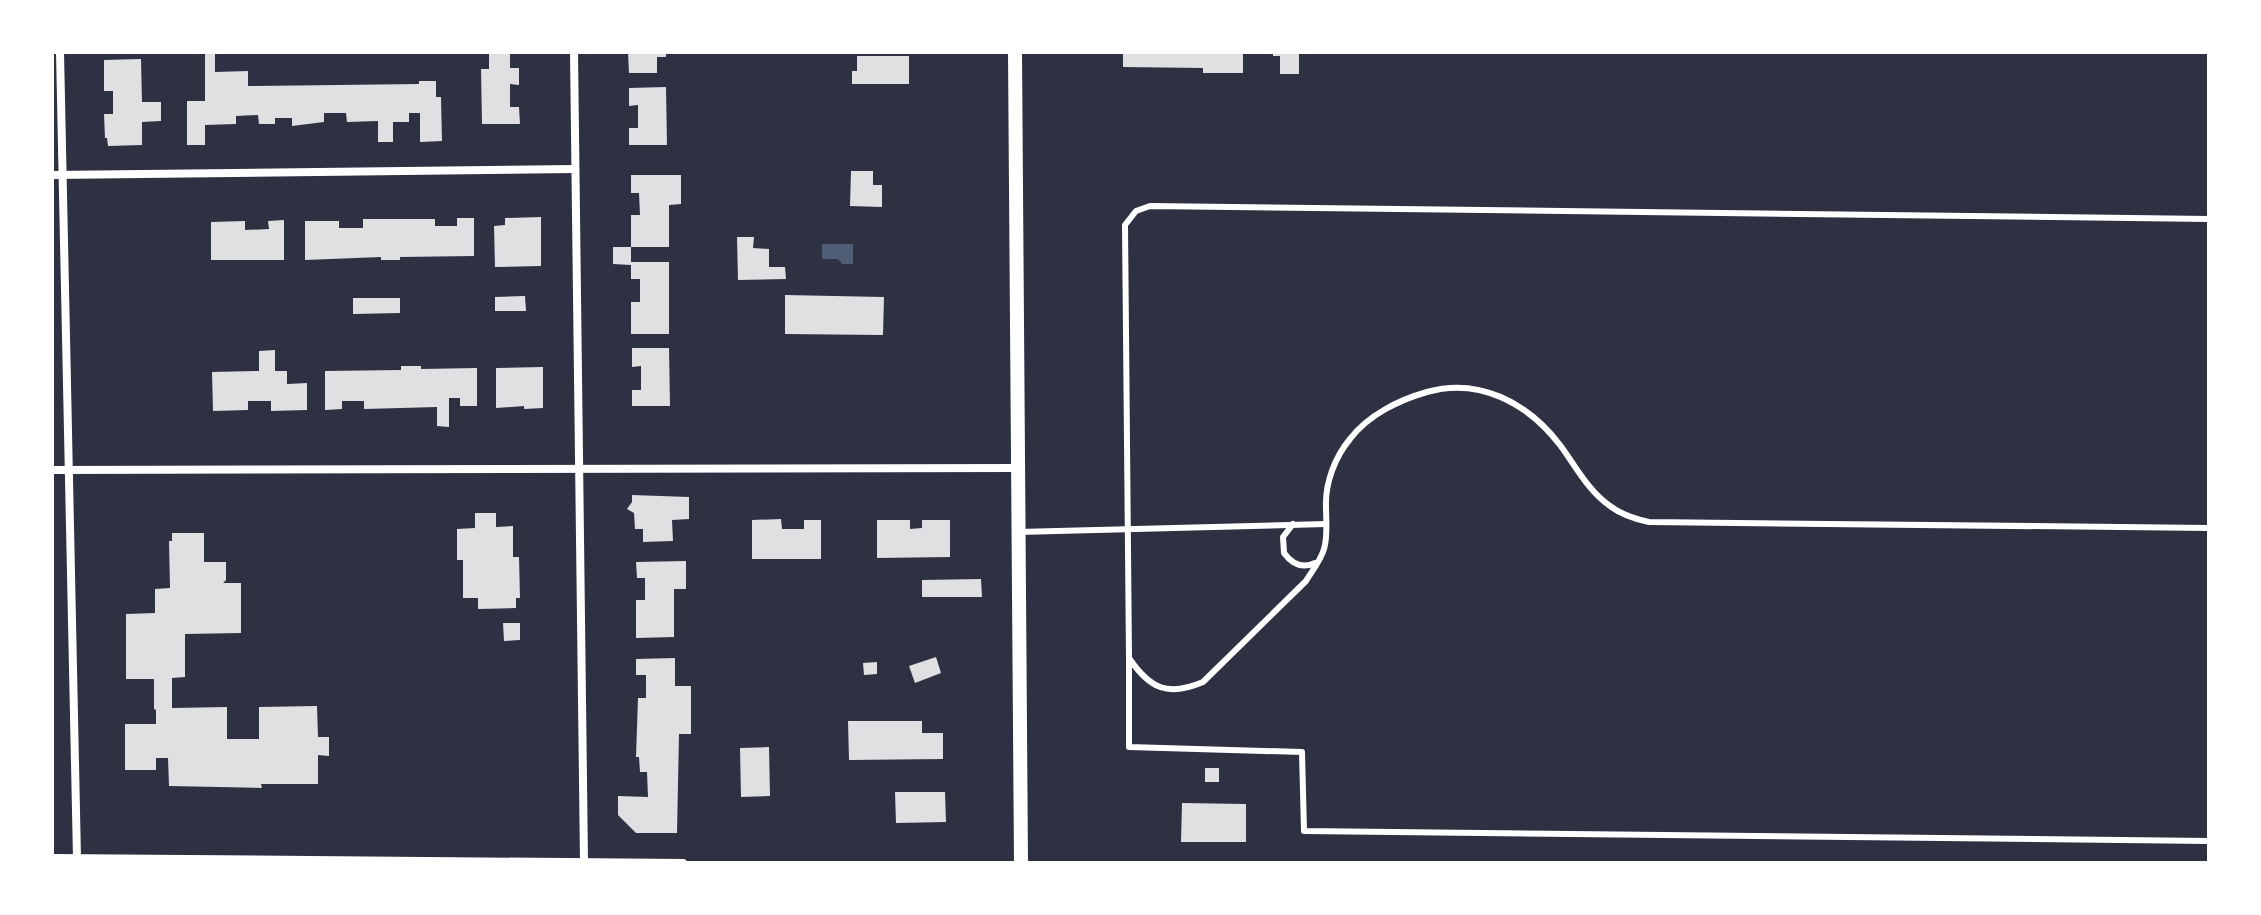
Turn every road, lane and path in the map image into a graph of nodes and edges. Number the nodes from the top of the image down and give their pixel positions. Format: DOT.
graph roads {
  1 [pos="60,52"];
  2 [pos="574,52"];
  3 [pos="1015,52"];
  4 [pos="575,169"];
  5 [pos="52,175"];
  6 [pos="62,175"];
  7 [pos="2209,219"];
  8 [pos="1018,468"];
  9 [pos="579,469"];
  10 [pos="52,470"];
  11 [pos="68,470"];
  12 [pos="1293,524"];
  13 [pos="1326,524"];
  14 [pos="2209,528"];
  15 [pos="1126,530"];
  16 [pos="1018,532"];
  17 [pos="1317,562"];
  18 [pos="1129,658"];
  19 [pos="2209,841"];
  20 [pos="52,858"];
  21 [pos="77,858"];
  22 [pos="584,862"];
  23 [pos="683,863"];
  24 [pos="1021,863"];
  1 -- 6 [label="street"];
  2 -- 4 [label="street"];
  3 -- 8 [label="street"];
  4 -- 6 [label="street"];
  4 -- 9 [label="street"];
  5 -- 6 [label="street"];
  6 -- 11 [label="street"];
  7 -- 15 [label="lane"];
  8 -- 9 [label="street"];
  8 -- 16 [label="street"];
  9 -- 11 [label="street"];
  9 -- 22 [label="street"];
  10 -- 11 [label="street"];
  11 -- 21 [label="street"];
  12 -- 13 [label="lane"];
  12 -- 15 [label="lane"];
  12 -- 17 [label="lane"];
  13 -- 14 [label="lane"];
  13 -- 17 [label="lane"];
  15 -- 16 [label="lane"];
  15 -- 18 [label="lane"];
  16 -- 24 [label="street"];
  17 -- 18 [label="lane"];
  18 -- 19 [label="lane"];
  20 -- 21 [label="street"];
  21 -- 22 [label="street"];
  22 -- 23 [label="street"];
}
